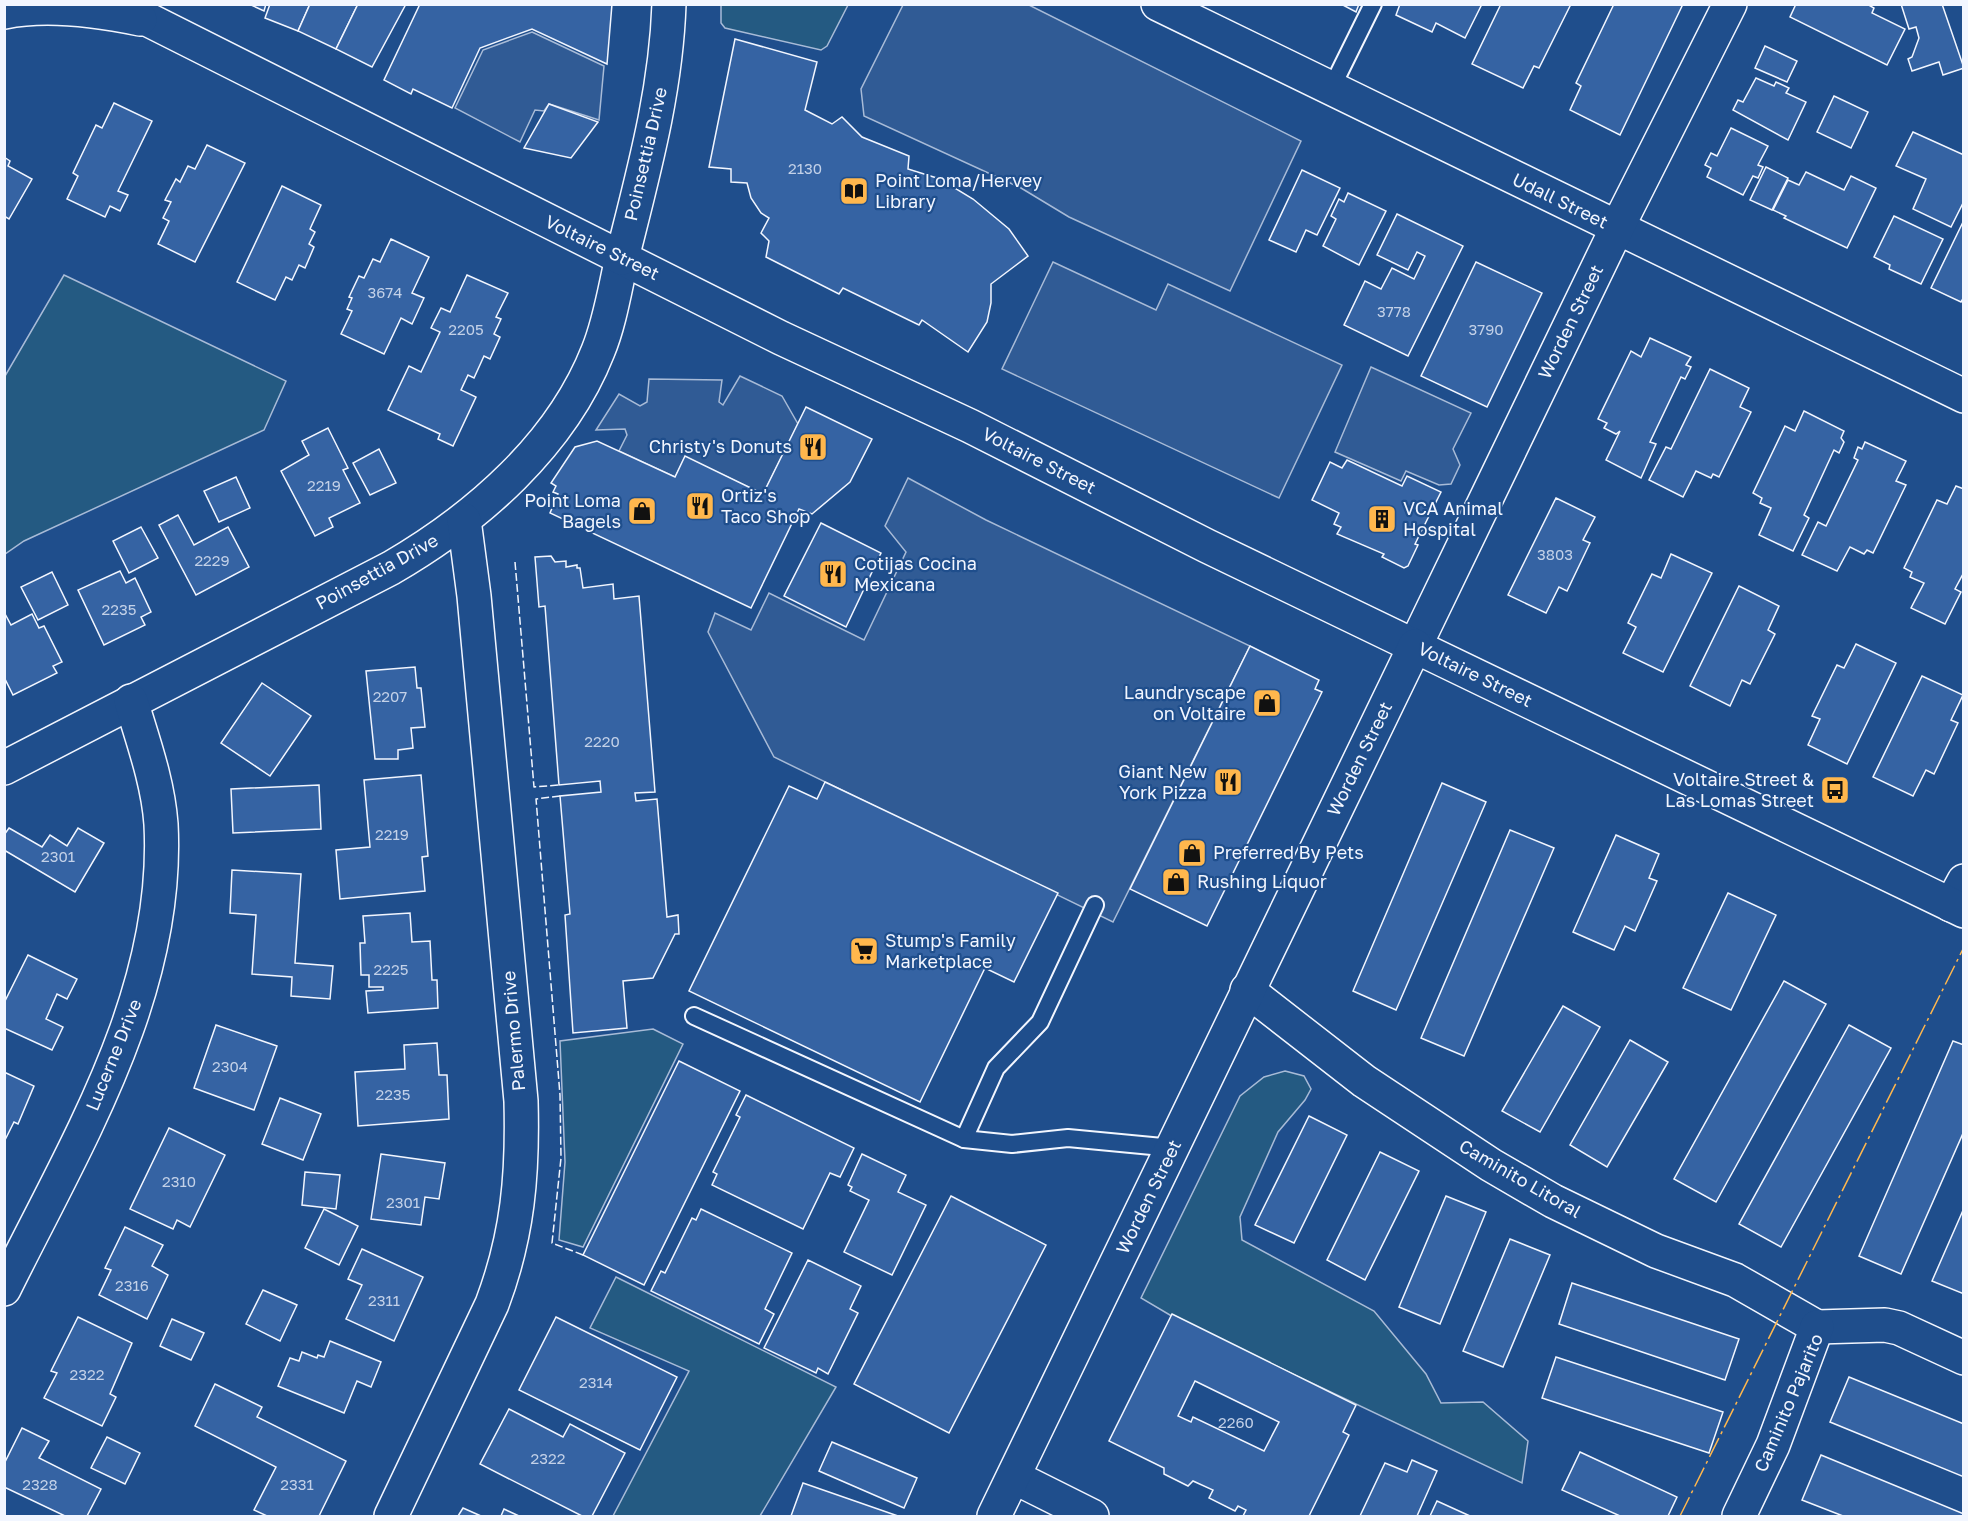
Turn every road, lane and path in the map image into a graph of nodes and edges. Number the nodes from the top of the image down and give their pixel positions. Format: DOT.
graph roads {
  1 [pos="117,4"];
  2 [pos="669,4"];
  3 [pos="1158,4"];
  4 [pos="1373,4"];
  5 [pos="1730,4"];
  6 [pos="4,12"];
  7 [pos="150,22"];
  8 [pos="1331,89"];
  9 [pos="1617,228"];
  10 [pos="622,258"];
  11 [pos="1964,396"];
  12 [pos="464,520"];
  13 [pos="1415,646"];
  14 [pos="131,701"];
  15 [pos="4,768"];
  16 [pos="1959,899"];
  17 [pos="1095,905"];
  18 [pos="1247,990"];
  19 [pos="694,1016"];
  20 [pos="964,1139"];
  21 [pos="1173,1148"];
  22 [pos="4,1289"];
  23 [pos="1817,1327"];
  24 [pos="1964,1358"];
  25 [pos="1014,1478"];
  26 [pos="390,1516"];
  27 [pos="994,1516"];
  28 [pos="1092,1516"];
  29 [pos="1739,1516"];
  1 -- 7 [label="street, Voltaire Street"];
  2 -- 10 [label="street, Poinsettia Drive"];
  3 -- 8 [label="street, Udall Street"];
  4 -- 8 [label="lane"];
  5 -- 9 [label="street, Worden Street"];
  6 -- 7 [label="street"];
  7 -- 10 [label="street, Voltaire Street"];
  8 -- 9 [label="street, Udall Street"];
  9 -- 11 [label="street, Udall Street"];
  9 -- 13 [label="street, Worden Street"];
  10 -- 12 [label="street, Poinsettia Drive"];
  10 -- 13 [label="street, Voltaire Street"];
  12 -- 14 [label="street, Poinsettia Drive"];
  12 -- 26 [label="street, Palermo Drive"];
  13 -- 16 [label="street, Voltaire Street"];
  13 -- 18 [label="street, Worden Street"];
  14 -- 15 [label="street, Poinsettia Drive"];
  14 -- 22 [label="street, Lucerne Drive"];
  17 -- 20 [label="lane"];
  18 -- 21 [label="street, Worden Street"];
  18 -- 23 [label="street, Caminito Litoral"];
  19 -- 20 [label="lane"];
  20 -- 21 [label="lane"];
  21 -- 25 [label="street, Worden Street"];
  23 -- 24 [label="street, Caminito Pajarito"];
  23 -- 29 [label="street, Caminito Pajarito"];
  25 -- 27 [label="street, Worden Street"];
  25 -- 28 [label="street"];
}
